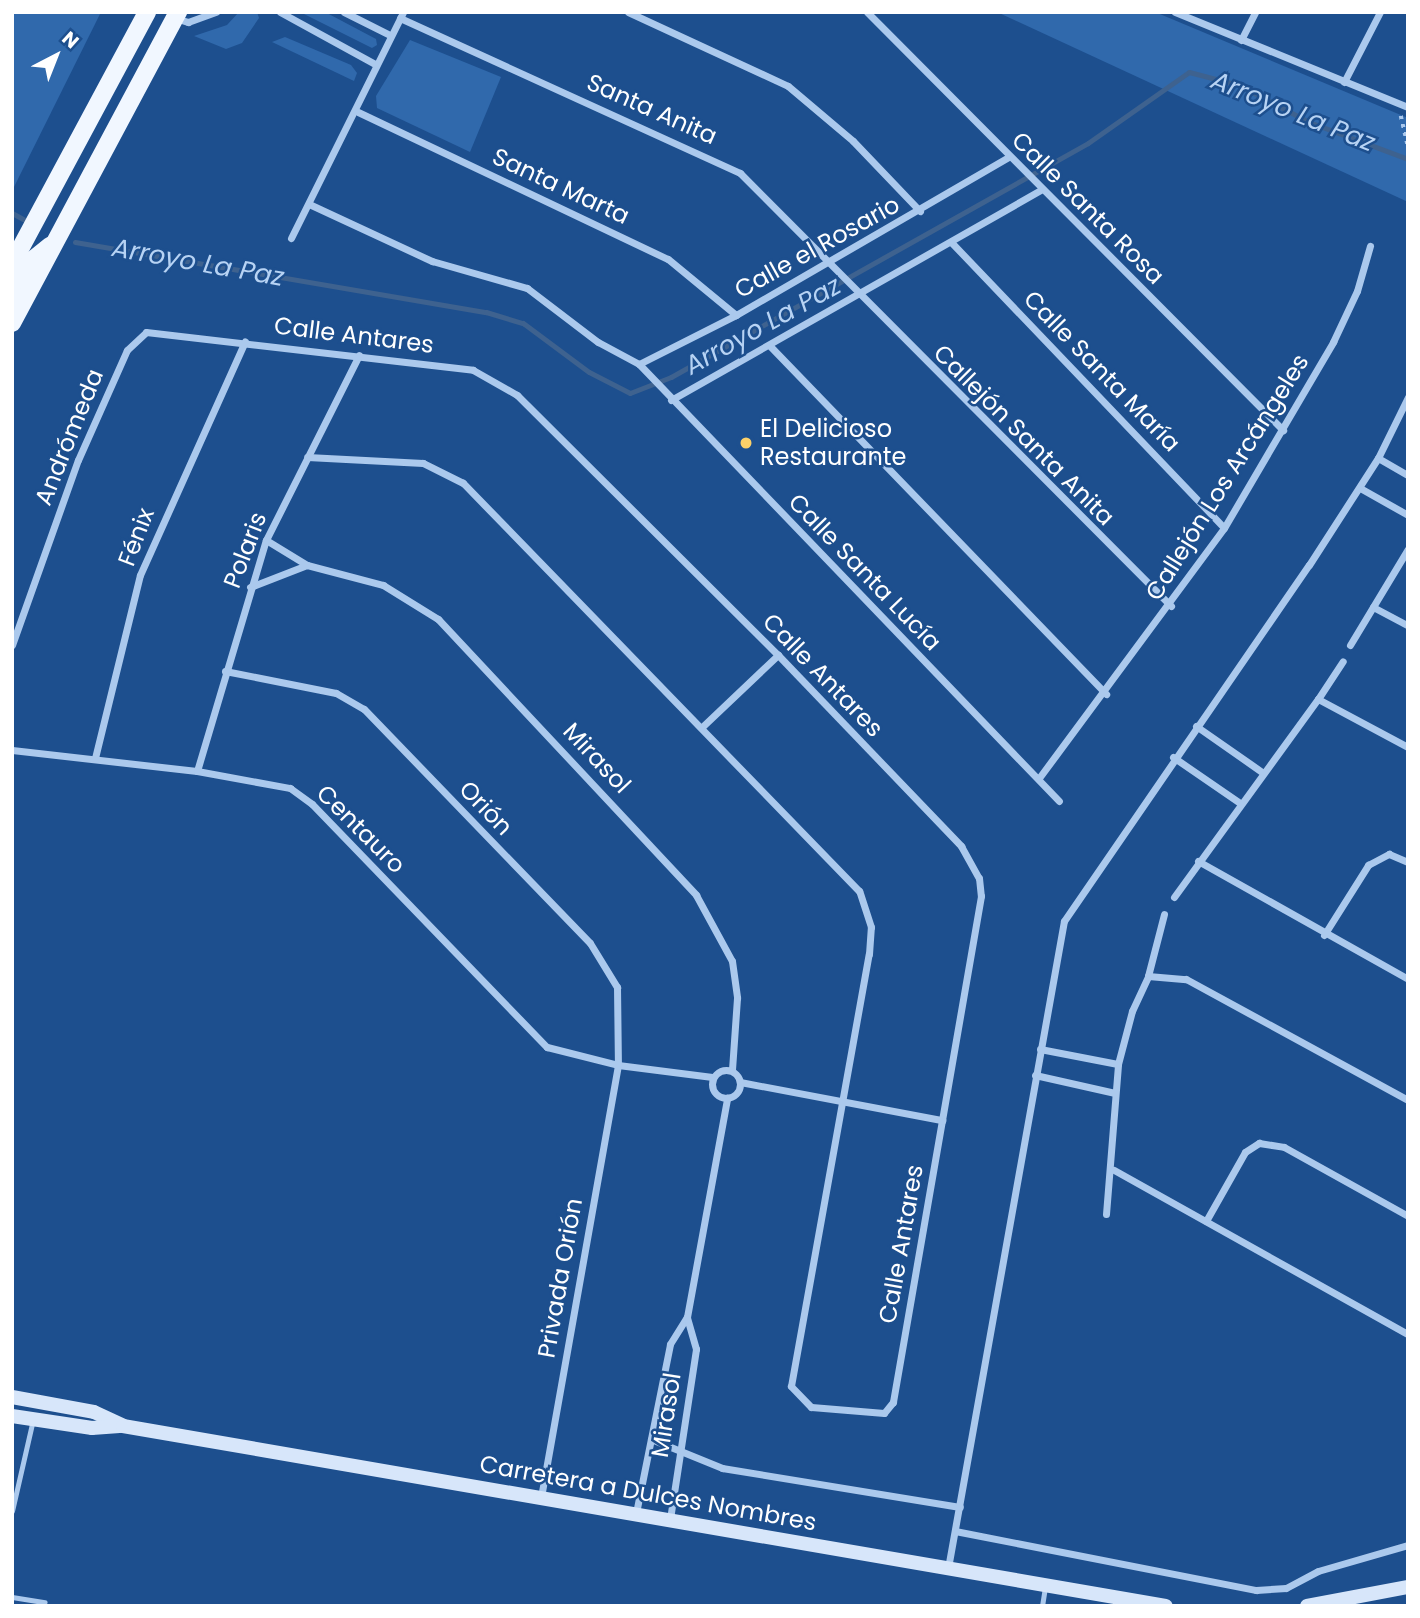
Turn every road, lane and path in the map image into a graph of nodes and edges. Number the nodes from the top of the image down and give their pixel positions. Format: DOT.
graph roads {
  1 [pos="147,12"];
  2 [pos="216,12"];
  3 [pos="280,12"];
  4 [pos="344,12"];
  5 [pos="628,12"];
  6 [pos="867,12"];
  7 [pos="1175,12"];
  8 [pos="1255,12"];
  9 [pos="1380,12"];
  10 [pos="174,14"];
  11 [pos="402,15"];
  12 [pos="390,35"];
  13 [pos="1241,40"];
  14 [pos="375,64"];
  15 [pos="1344,82"];
  16 [pos="1399,104"];
  17 [pos="1408,107"];
  18 [pos="358,112"];
  19 [pos="1408,147"];
  20 [pos="1009,157"];
  21 [pos="1041,190"];
  22 [pos="309,204"];
  23 [pos="920,211"];
  24 [pos="291,238"];
  25 [pos="951,242"];
  26 [pos="53,244"];
  27 [pos="1370,246"];
  28 [pos="12,263"];
  29 [pos="830,265"];
  30 [pos="852,289"];
  31 [pos="12,294"];
  32 [pos="858,296"];
  33 [pos="736,315"];
  34 [pos="12,323"];
  35 [pos="146,331"];
  36 [pos="244,341"];
  37 [pos="770,346"];
  38 [pos="359,355"];
  39 [pos="641,366"];
  40 [pos="1408,397"];
  41 [pos="669,398"];
  42 [pos="1283,430"];
  43 [pos="307,457"];
  44 [pos="1378,458"];
  45 [pos="1408,475"];
  46 [pos="1360,488"];
  47 [pos="1408,514"];
  48 [pos="1224,528"];
  49 [pos="266,540"];
  50 [pos="1408,549"];
  51 [pos="307,565"];
  52 [pos="250,586"];
  53 [pos="1171,606"];
  54 [pos="1373,607"];
  55 [pos="1408,626"];
  56 [pos="12,645"];
  57 [pos="1350,645"];
  58 [pos="778,654"];
  59 [pos="1343,661"];
  60 [pos="225,671"];
  61 [pos="1106,694"];
  62 [pos="1318,699"];
  63 [pos="1196,726"];
  64 [pos="702,727"];
  65 [pos="1408,747"];
  66 [pos="12,750"];
  67 [pos="1173,757"];
  68 [pos="95,758"];
  69 [pos="197,771"];
  70 [pos="1262,772"];
  71 [pos="1039,778"];
  72 [pos="1059,801"];
  73 [pos="1240,803"];
  74 [pos="1198,861"];
  75 [pos="1408,862"];
  76 [pos="1174,897"];
  77 [pos="1164,914"];
  78 [pos="1324,935"];
  79 [pos="1148,976"];
  80 [pos="1408,979"];
  81 [pos="1040,1049"];
  82 [pos="1118,1064"];
  83 [pos="618,1065"];
  84 [pos="732,1070"];
  85 [pos="1035,1075"];
  86 [pos="712,1077"];
  87 [pos="740,1082"];
  88 [pos="1115,1093"];
  89 [pos="727,1098"];
  90 [pos="1408,1100"];
  91 [pos="842,1102"];
  92 [pos="942,1120"];
  93 [pos="1114,1170"];
  94 [pos="1107,1214"];
  95 [pos="1408,1216"];
  96 [pos="1206,1221"];
  97 [pos="687,1317"];
  98 [pos="1408,1334"];
  99 [pos="12,1397"];
  100 [pos="12,1416"];
  101 [pos="33,1419"];
  102 [pos="123,1426"];
  103 [pos="651,1439"];
  104 [pos="680,1449"];
  105 [pos="541,1498"];
  106 [pos="960,1507"];
  107 [pos="12,1511"];
  108 [pos="636,1513"];
  109 [pos="670,1519"];
  110 [pos="955,1531"];
  111 [pos="1408,1545"];
  112 [pos="948,1567"];
  113 [pos="1046,1585"];
  114 [pos="1408,1587"];
  115 [pos="12,1597"];
  116 [pos="45,1602"];
  117 [pos="1042,1606"];
  118 [pos="1166,1606"];
  119 [pos="1307,1606"];
  1 -- 28 [label="main road"];
  2 -- 10 [label="street"];
  3 -- 14 [label="street"];
  4 -- 12 [label="street"];
  5 -- 23 [label="street"];
  6 -- 20 [label="street, Calle Santa Rosa"];
  7 -- 13 [label="street"];
  8 -- 13 [label="street"];
  9 -- 15 [label="street"];
  10 -- 26 [label="main road"];
  11 -- 12 [label="street"];
  11 -- 29 [label="street, Santa Anita"];
  12 -- 14 [label="street"];
  13 -- 15 [label="street"];
  14 -- 18 [label="street"];
  15 -- 16 [label="street"];
  16 -- 17 [label="street"];
  16 -- 19 [label="path"];
  18 -- 22 [label="street"];
  18 -- 33 [label="street, Santa Marta"];
  20 -- 21 [label="street, Calle Santa Rosa"];
  20 -- 23 [label="street, Calle el Rosario"];
  21 -- 25 [label="street"];
  21 -- 42 [label="street, Calle Santa Rosa"];
  22 -- 24 [label="street"];
  22 -- 39 [label="street, Calle Santa Lucía"];
  23 -- 29 [label="street, Calle el Rosario"];
  25 -- 32 [label="street"];
  25 -- 48 [label="street, Calle Santa María"];
  26 -- 31 [label="main road"];
  26 -- 34 [label="main road"];
  27 -- 42 [label="street, Callejón Los Arcángeles"];
  29 -- 30 [label="street, Santa Anita"];
  29 -- 33 [label="street, Calle el Rosario"];
  30 -- 32 [label="street, Callejón Santa Anita"];
  32 -- 37 [label="street"];
  32 -- 53 [label="street, Callejón Santa Anita"];
  33 -- 39 [label="street, Calle el Rosario"];
  35 -- 36 [label="street, Calle Antares"];
  35 -- 56 [label="street, Andrómeda"];
  36 -- 38 [label="street, Calle Antares"];
  36 -- 68 [label="street, Fénix"];
  37 -- 41 [label="street"];
  37 -- 61 [label="street"];
  38 -- 43 [label="street, Polaris"];
  38 -- 58 [label="street, Calle Antares"];
  39 -- 41 [label="street, Calle Santa Lucía"];
  40 -- 44 [label="street"];
  41 -- 71 [label="street, Calle Santa Lucía"];
  42 -- 48 [label="street, Callejón Los Arcángeles"];
  43 -- 49 [label="street, Polaris"];
  43 -- 64 [label="street"];
  44 -- 45 [label="street"];
  44 -- 46 [label="street"];
  46 -- 47 [label="street"];
  46 -- 63 [label="street"];
  48 -- 53 [label="street, Callejón Los Arcángeles"];
  49 -- 51 [label="street, Mirasol"];
  49 -- 52 [label="street, Polaris"];
  50 -- 54 [label="street"];
  51 -- 52 [label="street"];
  51 -- 84 [label="street, Mirasol"];
  52 -- 60 [label="street, Polaris"];
  53 -- 61 [label="street, Callejón Los Arcángeles"];
  54 -- 55 [label="street"];
  54 -- 57 [label="street"];
  58 -- 64 [label="street"];
  58 -- 92 [label="street, Calle Antares"];
  59 -- 62 [label="street"];
  60 -- 69 [label="street, Polaris"];
  60 -- 83 [label="street, Orión"];
  61 -- 71 [label="street, Callejón Los Arcángeles"];
  62 -- 65 [label="street"];
  62 -- 70 [label="street"];
  63 -- 67 [label="street"];
  63 -- 70 [label="street"];
  64 -- 91 [label="street"];
  66 -- 68 [label="street, Centauro"];
  67 -- 73 [label="street"];
  67 -- 81 [label="street"];
  68 -- 69 [label="street, Centauro"];
  69 -- 83 [label="street, Centauro"];
  70 -- 73 [label="street"];
  71 -- 72 [label="street, Calle Santa Lucía"];
  73 -- 74 [label="street"];
  74 -- 76 [label="street"];
  74 -- 78 [label="street"];
  75 -- 78 [label="street"];
  77 -- 79 [label="street"];
  78 -- 80 [label="street"];
  79 -- 82 [label="street"];
  79 -- 90 [label="street"];
  81 -- 82 [label="street"];
  81 -- 85 [label="street"];
  82 -- 88 [label="street"];
  83 -- 86 [label="street, Centauro"];
  83 -- 105 [label="street, Privada Orión"];
  84 -- 86 [label="street"];
  84 -- 87 [label="street"];
  85 -- 88 [label="street"];
  85 -- 106 [label="street"];
  86 -- 89 [label="street"];
  87 -- 89 [label="street"];
  87 -- 91 [label="street"];
  88 -- 93 [label="street"];
  89 -- 97 [label="street, Mirasol"];
  91 -- 92 [label="street"];
  91 -- 92 [label="street, Calle Antares"];
  93 -- 94 [label="street"];
  93 -- 96 [label="street"];
  95 -- 96 [label="street"];
  96 -- 98 [label="street"];
  97 -- 103 [label="street, Mirasol"];
  97 -- 104 [label="street, Mirasol"];
  99 -- 102 [label="main road, Carretera a Dulces Nombres"];
  100 -- 101 [label="main road, Carretera a Dulces Nombres"];
  101 -- 102 [label="main road, Carretera a Dulces Nombres"];
  101 -- 107 [label="lane"];
  102 -- 105 [label="main road, Carretera a Dulces Nombres"];
  103 -- 104 [label="street"];
  103 -- 108 [label="street, Mirasol"];
  104 -- 106 [label="street"];
  104 -- 109 [label="street, Mirasol"];
  105 -- 108 [label="main road, Carretera a Dulces Nombres"];
  106 -- 110 [label="street"];
  108 -- 109 [label="main road, Carretera a Dulces Nombres"];
  109 -- 112 [label="main road, Carretera a Dulces Nombres"];
  110 -- 111 [label="street"];
  110 -- 112 [label="street"];
  112 -- 113 [label="main road, Carretera a Dulces Nombres"];
  113 -- 117 [label="lane"];
  113 -- 118 [label="main road, Carretera a Dulces Nombres"];
  114 -- 119 [label="main road"];
  115 -- 116 [label="lane"];
}
